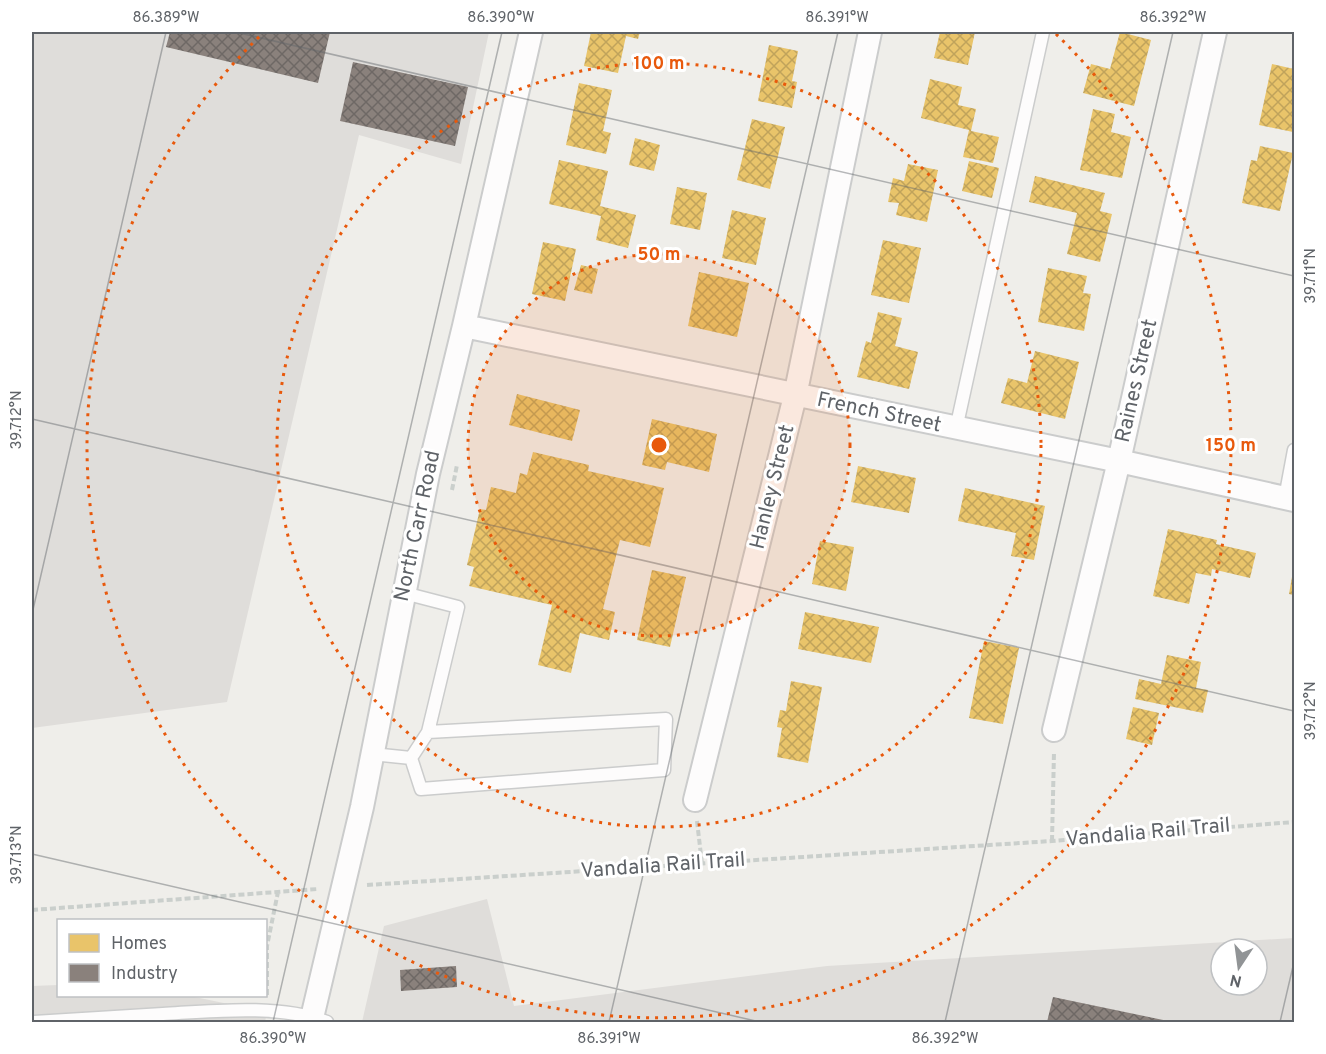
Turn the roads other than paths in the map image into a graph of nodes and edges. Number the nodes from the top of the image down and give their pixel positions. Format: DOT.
graph roads {
  1 [pos="531,32"];
  2 [pos="870,32"];
  3 [pos="1043,32"];
  4 [pos="1215,32"];
  5 [pos="464,326"];
  6 [pos="795,396"];
  7 [pos="956,429"];
  8 [pos="1294,450"];
  9 [pos="1119,461"];
  10 [pos="1290,499"];
  11 [pos="404,593"];
  12 [pos="1054,730"];
  13 [pos="428,732"];
  14 [pos="372,754"];
  15 [pos="411,758"];
  16 [pos="695,800"];
  17 [pos="266,1017"];
  18 [pos="70,1021"];
  19 [pos="316,1021"];
  20 [pos="34,1023"];
  1 -- 5 [label="street, North Carr Road"];
  2 -- 6 [label="street, Hanley Street"];
  3 -- 7 [label="lane"];
  4 -- 9 [label="street, Raines Street"];
  5 -- 6 [label="street, French Street"];
  5 -- 11 [label="street, North Carr Road"];
  6 -- 7 [label="street, French Street"];
  6 -- 16 [label="street, Hanley Street"];
  7 -- 9 [label="street, French Street"];
  8 -- 10 [label="lane"];
  9 -- 10 [label="street, French Street"];
  9 -- 12 [label="street, Raines Street"];
  11 -- 13 [label="lane"];
  11 -- 14 [label="street, North Carr Road"];
  13 -- 15 [label="lane"];
  13 -- 15 [label="lane"];
  14 -- 15 [label="lane"];
  14 -- 19 [label="street, North Carr Road"];
  17 -- 18 [label="lane"];
  17 -- 19 [label="lane"];
  18 -- 20 [label="lane"];
}
